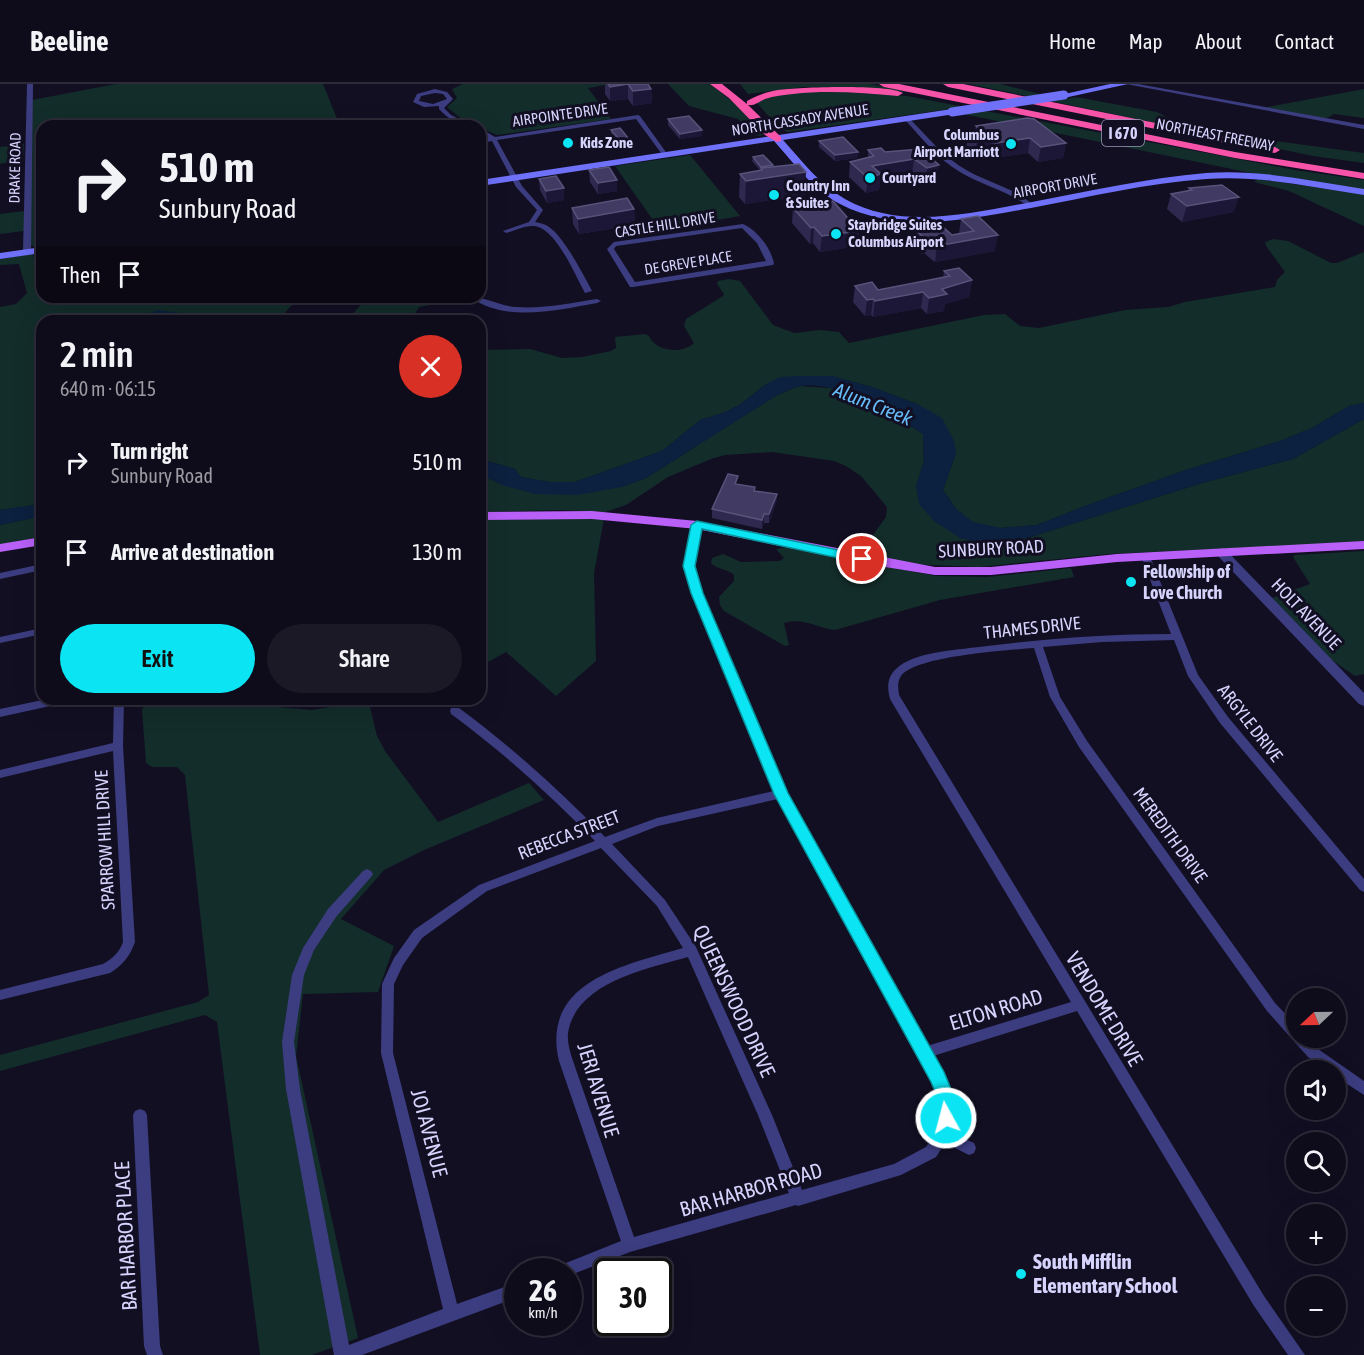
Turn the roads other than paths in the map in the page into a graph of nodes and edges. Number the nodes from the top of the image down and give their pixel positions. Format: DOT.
graph roads {
  1 [pos="30,84"];
  2 [pos="716,84"];
  3 [pos="734,84"];
  4 [pos="884,84"];
  5 [pos="921,84"];
  6 [pos="948,84"];
  7 [pos="962,84"];
  8 [pos="1124,84"];
  9 [pos="1129,84"];
  10 [pos="999,94"];
  11 [pos="444,103"];
  12 [pos="751,103"];
  13 [pos="428,106"];
  14 [pos="1019,111"];
  15 [pos="907,119"];
  16 [pos="445,120"];
  17 [pos="457,120"];
  18 [pos="1364,127"];
  19 [pos="486,138"];
  20 [pos="777,138"];
  21 [pos="666,156"];
  22 [pos="1350,165"];
  23 [pos="1364,167"];
  24 [pos="1364,176"];
  25 [pos="511,178"];
  26 [pos="486,182"];
  27 [pos="1364,192"];
  28 [pos="1030,205"];
  29 [pos="531,223"];
  30 [pos="506,231"];
  31 [pos="36,251"];
  32 [pos="27,252"];
  33 [pos="0,256"];
  34 [pos="771,263"];
  35 [pos="619,265"];
  36 [pos="588,291"];
  37 [pos="597,301"];
  38 [pos="486,302"];
  39 [pos="486,516"];
  40 [pos="697,525"];
  41 [pos="36,542"];
  42 [pos="1364,545"];
  43 [pos="0,548"];
  44 [pos="1221,552"];
  45 [pos="1146,556"];
  46 [pos="36,568"];
  47 [pos="0,576"];
  48 [pos="36,633"];
  49 [pos="1178,637"];
  50 [pos="0,640"];
  51 [pos="1037,643"];
  52 [pos="895,677"];
  53 [pos="1364,701"];
  54 [pos="37,705"];
  55 [pos="119,705"];
  56 [pos="455,711"];
  57 [pos="0,713"];
  58 [pos="118,746"];
  59 [pos="0,774"];
  60 [pos="781,794"];
  61 [pos="602,841"];
  62 [pos="367,874"];
  63 [pos="1364,887"];
  64 [pos="692,951"];
  65 [pos="398,962"];
  66 [pos="0,995"];
  67 [pos="1079,1005"];
  68 [pos="1286,1023"];
  69 [pos="1308,1048"];
  70 [pos="925,1053"];
  71 [pos="1364,1089"];
  72 [pos="140,1115"];
  73 [pos="942,1135"];
  74 [pos="969,1148"];
  75 [pos="798,1199"];
  76 [pos="630,1245"];
  77 [pos="582,1264"];
  78 [pos="504,1294"];
  79 [pos="452,1314"];
  80 [pos="155,1355"];
  81 [pos="342,1355"];
  82 [pos="1297,1355"];
  1 -- 32 [label="street, DRAKE ROAD"];
  2 -- 20 [label="highway"];
  3 -- 12 [label="highway"];
  4 -- 14 [label="highway, NORTHEAST FREEWAY / I 670"];
  5 -- 22 [label="highway, NORTHEAST FREEWAY / I 670"];
  6 -- 10 [label="highway"];
  7 -- 10 [label="highway"];
  8 -- 15 [label="main road, NORTH CASSADY AVENUE, bridge"];
  9 -- 18 [label="street"];
  10 -- 22 [label="highway"];
  11 -- 13 [label="street"];
  11 -- 13 [label="street"];
  11 -- 17 [label="street"];
  12 -- 14 [label="highway"];
  12 -- 20 [label="highway"];
  13 -- 16 [label="street"];
  14 -- 24 [label="highway, NORTHEAST FREEWAY / I 670"];
  15 -- 20 [label="main road, NORTH CASSADY AVENUE"];
  15 -- 28 [label="street"];
  19 -- 21 [label="street, AIRPOINTE DRIVE"];
  19 -- 25 [label="street"];
  20 -- 21 [label="main road, NORTH CASSADY AVENUE"];
  20 -- 28 [label="main road, AIRPORT DRIVE"];
  21 -- 25 [label="main road, NORTH CASSADY AVENUE"];
  22 -- 23 [label="highway, NORTHEAST FREEWAY / I 670"];
  25 -- 26 [label="main road, NORTH CASSADY AVENUE"];
  25 -- 29 [label="street"];
  27 -- 28 [label="main road, AIRPORT DRIVE"];
  29 -- 30 [label="street"];
  29 -- 36 [label="street"];
  31 -- 32 [label="main road"];
  32 -- 33 [label="main road"];
  34 -- 35 [label="street, DE GREVE PLACE"];
  34 -- 35 [label="street, CASTLE HILL DRIVE"];
  37 -- 38 [label="street"];
  39 -- 40 [label="main road, SUNBURY ROAD"];
  40 -- 45 [label="main road, SUNBURY ROAD"];
  40 -- 60 [label="street"];
  41 -- 43 [label="main road"];
  42 -- 44 [label="main road, SUNBURY ROAD"];
  44 -- 45 [label="main road, SUNBURY ROAD"];
  44 -- 53 [label="street, HOLT AVENUE"];
  45 -- 49 [label="street, ARGYLE DRIVE"];
  46 -- 47 [label="street"];
  48 -- 50 [label="street"];
  49 -- 51 [label="street, THAMES DRIVE"];
  49 -- 63 [label="street, ARGYLE DRIVE"];
  51 -- 52 [label="street, THAMES DRIVE"];
  51 -- 68 [label="street, MEREDITH DRIVE"];
  52 -- 67 [label="street, VENDOME DRIVE"];
  54 -- 57 [label="street"];
  55 -- 58 [label="street, SPARROW HILL DRIVE"];
  56 -- 61 [label="street, QUEENSWOOD DRIVE"];
  58 -- 59 [label="street"];
  58 -- 66 [label="street, SPARROW HILL DRIVE"];
  60 -- 61 [label="street, REBECCA STREET"];
  60 -- 70 [label="street"];
  61 -- 64 [label="street, QUEENSWOOD DRIVE"];
  61 -- 65 [label="street, REBECCA STREET"];
  62 -- 81 [label="street"];
  64 -- 75 [label="street, QUEENSWOOD DRIVE"];
  64 -- 76 [label="street, JERI AVENUE"];
  65 -- 79 [label="street, JOI AVENUE"];
  67 -- 70 [label="street, ELTON ROAD"];
  67 -- 82 [label="street, VENDOME DRIVE"];
  69 -- 71 [label="street"];
  70 -- 73 [label="street"];
  72 -- 80 [label="street, BAR HARBOR PLACE"];
  73 -- 74 [label="street"];
  73 -- 75 [label="street, BAR HARBOR ROAD"];
  75 -- 76 [label="street, BAR HARBOR ROAD"];
  76 -- 77 [label="street, BAR HARBOR ROAD"];
  78 -- 79 [label="street"];
  79 -- 81 [label="street"];
}
